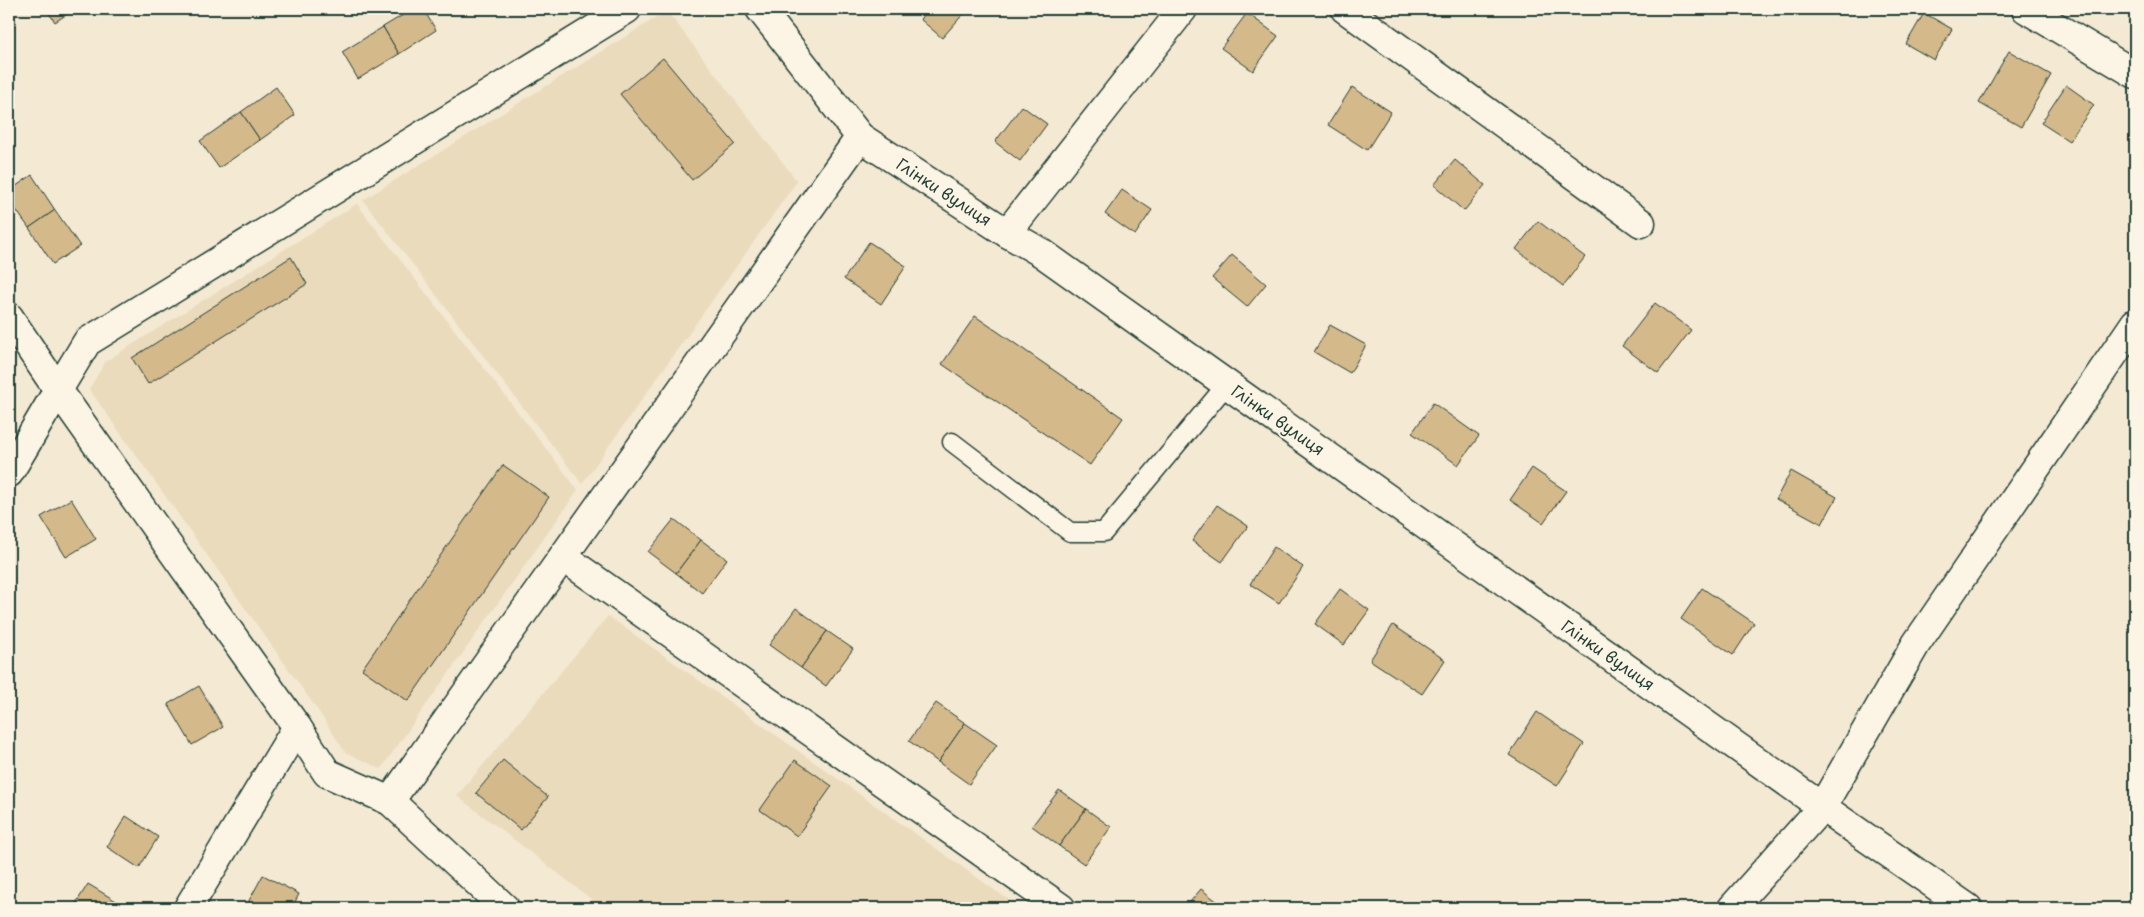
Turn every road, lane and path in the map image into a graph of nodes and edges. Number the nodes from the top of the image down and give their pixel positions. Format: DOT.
graph roads {
  1 [pos="626,9"];
  2 [pos="760,9"];
  3 [pos="1183,9"];
  4 [pos="1346,9"];
  5 [pos="2026,9"];
  6 [pos="2135,74"];
  7 [pos="860,137"];
  8 [pos="1641,223"];
  9 [pos="1007,233"];
  10 [pos="9,317"];
  11 [pos="2135,323"];
  12 [pos="1227,384"];
  13 [pos="58,390"];
  14 [pos="952,442"];
  15 [pos="9,473"];
  16 [pos="563,557"];
  17 [pos="297,727"];
  18 [pos="390,802"];
  19 [pos="1822,807"];
  20 [pos="188,908"];
  21 [pos="505,908"];
  22 [pos="1061,908"];
  23 [pos="1732,908"];
  24 [pos="1968,908"];
  1 -- 13 [label="street"];
  2 -- 7 [label="street, Глінки вулиця"];
  3 -- 9 [label="street"];
  4 -- 8 [label="street"];
  5 -- 6 [label="street"];
  7 -- 9 [label="street, Глінки вулиця"];
  7 -- 16 [label="street"];
  9 -- 12 [label="street, Глінки вулиця"];
  10 -- 13 [label="street"];
  11 -- 19 [label="street"];
  12 -- 14 [label="lane"];
  12 -- 19 [label="street, Глінки вулиця"];
  13 -- 15 [label="street"];
  13 -- 17 [label="street"];
  16 -- 18 [label="street"];
  16 -- 22 [label="street"];
  17 -- 18 [label="street"];
  17 -- 20 [label="street"];
  18 -- 21 [label="street"];
  19 -- 23 [label="street"];
  19 -- 24 [label="street, Глінки вулиця"];
}
